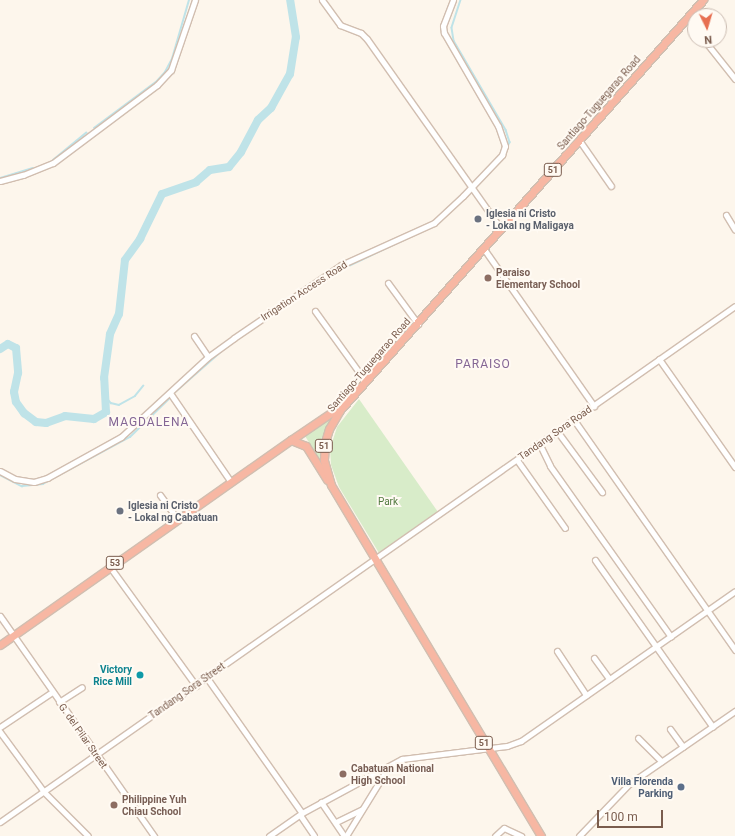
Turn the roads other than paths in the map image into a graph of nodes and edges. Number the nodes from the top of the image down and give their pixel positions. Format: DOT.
graph roads {
  1 [pos="195,0"];
  2 [pos="322,0"];
  3 [pos="453,0"];
  4 [pos="703,0"];
  5 [pos="696,8"];
  6 [pos="687,18"];
  7 [pos="710,48"];
  8 [pos="735,80"];
  9 [pos="580,140"];
  10 [pos="0,181"];
  11 [pos="611,186"];
  12 [pos="471,188"];
  13 [pos="726,215"];
  14 [pos="501,229"];
  15 [pos="735,230"];
  16 [pos="484,249"];
  17 [pos="388,283"];
  18 [pos="735,306"];
  19 [pos="315,311"];
  20 [pos="418,324"];
  21 [pos="194,336"];
  22 [pos="208,358"];
  23 [pos="659,359"];
  24 [pos="366,382"];
  25 [pos="170,393"];
  26 [pos="594,406"];
  27 [pos="340,410"];
  28 [pos="574,420"];
  29 [pos="557,431"];
  30 [pos="291,440"];
  31 [pos="539,444"];
  32 [pos="517,460"];
  33 [pos="735,468"];
  34 [pos="0,471"];
  35 [pos="231,482"];
  36 [pos="331,485"];
  37 [pos="602,492"];
  38 [pos="160,495"];
  39 [pos="178,520"];
  40 [pos="565,528"];
  41 [pos="374,559"];
  42 [pos="595,560"];
  43 [pos="110,567"];
  44 [pos="735,591"];
  45 [pos="705,612"];
  46 [pos="0,616"];
  47 [pos="14,636"];
  48 [pos="671,637"];
  49 [pos="0,645"];
  50 [pos="656,647"];
  51 [pos="735,650"];
  52 [pos="557,651"];
  53 [pos="594,658"];
  54 [pos="207,678"];
  55 [pos="609,679"];
  56 [pos="82,686"];
  57 [pos="196,686"];
  58 [pos="52,692"];
  59 [pos="586,694"];
  60 [pos="59,702"];
  61 [pos="735,711"];
  62 [pos="0,727"];
  63 [pos="713,727"];
  64 [pos="670,729"];
  65 [pos="0,732"];
  66 [pos="638,738"];
  67 [pos="683,747"];
  68 [pos="488,748"];
  69 [pos="96,755"];
  70 [pos="661,761"];
  71 [pos="390,765"];
  72 [pos="44,792"];
  73 [pos="321,802"];
  74 [pos="362,809"];
  75 [pos="301,814"];
  76 [pos="0,822"];
  77 [pos="336,822"];
  78 [pos="88,836"];
  79 [pos="154,836"];
  80 [pos="269,836"];
  81 [pos="314,836"];
  82 [pos="345,836"];
  83 [pos="495,836"];
  84 [pos="521,836"];
  85 [pos="541,836"];
  86 [pos="578,836"];
  1 -- 10 [label="street"];
  2 -- 12 [label="street"];
  3 -- 12 [label="street, Irrigation Access Road"];
  4 -- 5 [label="highway, Santiago-Tuguegarao Road / 51"];
  6 -- 9 [label="highway, Santiago-Tuguegarao Road / 51"];
  7 -- 8 [label="street"];
  9 -- 11 [label="street"];
  9 -- 14 [label="highway, Santiago-Tuguegarao Road / 51"];
  12 -- 14 [label="street"];
  12 -- 22 [label="street, Irrigation Access Road"];
  13 -- 15 [label="street"];
  14 -- 16 [label="highway, Santiago-Tuguegarao Road / 51"];
  16 -- 20 [label="highway, Santiago-Tuguegarao Road / 51"];
  16 -- 26 [label="street"];
  17 -- 20 [label="street"];
  18 -- 23 [label="street, Tandang Sora Road"];
  19 -- 24 [label="street"];
  20 -- 24 [label="highway, Santiago-Tuguegarao Road / 51"];
  21 -- 22 [label="street"];
  22 -- 25 [label="street, Irrigation Access Road"];
  23 -- 26 [label="street, Tandang Sora Road"];
  23 -- 33 [label="street"];
  24 -- 27 [label="highway, Santiago-Tuguegarao Road / 51"];
  25 -- 34 [label="street, Irrigation Access Road"];
  25 -- 35 [label="street"];
  26 -- 28 [label="street, Tandang Sora Road"];
  27 -- 30 [label="highway, 53"];
  27 -- 36 [label="highway, Santiago-Tuguegarao Road / 51"];
  28 -- 29 [label="street, Tandang Sora Road"];
  28 -- 45 [label="street"];
  29 -- 31 [label="street, Tandang Sora Road"];
  29 -- 37 [label="street"];
  30 -- 35 [label="highway, 53"];
  30 -- 36 [label="highway"];
  31 -- 32 [label="street, Tandang Sora Road"];
  31 -- 48 [label="street"];
  32 -- 40 [label="street"];
  32 -- 41 [label="street, Tandang Sora Road"];
  35 -- 39 [label="highway, 53"];
  36 -- 41 [label="highway, Santiago-Tuguegarao Road / 51"];
  38 -- 39 [label="street"];
  39 -- 43 [label="highway, 53"];
  41 -- 54 [label="street, Tandang Sora Street"];
  41 -- 68 [label="highway, Santiago-Tuguegarao Road / 51"];
  42 -- 50 [label="street"];
  43 -- 47 [label="highway, 53"];
  43 -- 57 [label="street"];
  44 -- 45 [label="street"];
  45 -- 48 [label="street"];
  45 -- 51 [label="street"];
  46 -- 47 [label="street, G. del Pilar Street"];
  47 -- 49 [label="highway, 53"];
  47 -- 58 [label="street, G. del Pilar Street"];
  48 -- 50 [label="street"];
  50 -- 55 [label="street"];
  50 -- 63 [label="street"];
  52 -- 59 [label="street"];
  53 -- 55 [label="street"];
  54 -- 57 [label="street, Tandang Sora Street"];
  54 -- 75 [label="street"];
  55 -- 59 [label="street"];
  56 -- 60 [label="street"];
  57 -- 69 [label="street, Tandang Sora Street"];
  58 -- 60 [label="street, G. del Pilar Street"];
  58 -- 62 [label="street"];
  59 -- 68 [label="street"];
  60 -- 69 [label="street, G. del Pilar Street"];
  61 -- 63 [label="street"];
  63 -- 67 [label="street"];
  64 -- 67 [label="street"];
  65 -- 72 [label="street"];
  66 -- 70 [label="street"];
  67 -- 70 [label="street"];
  68 -- 71 [label="street"];
  68 -- 85 [label="highway, Santiago-Tuguegarao Road / 51"];
  69 -- 72 [label="street, Tandang Sora Street"];
  69 -- 79 [label="street, G. del Pilar Street"];
  70 -- 86 [label="street"];
  71 -- 73 [label="street"];
  71 -- 74 [label="street"];
  72 -- 76 [label="street, Tandang Sora Street"];
  72 -- 78 [label="street"];
  73 -- 75 [label="street"];
  73 -- 77 [label="street"];
  74 -- 77 [label="street"];
  74 -- 82 [label="street"];
  75 -- 80 [label="street"];
  75 -- 81 [label="street"];
  77 -- 82 [label="street"];
  83 -- 84 [label="street"];
}
